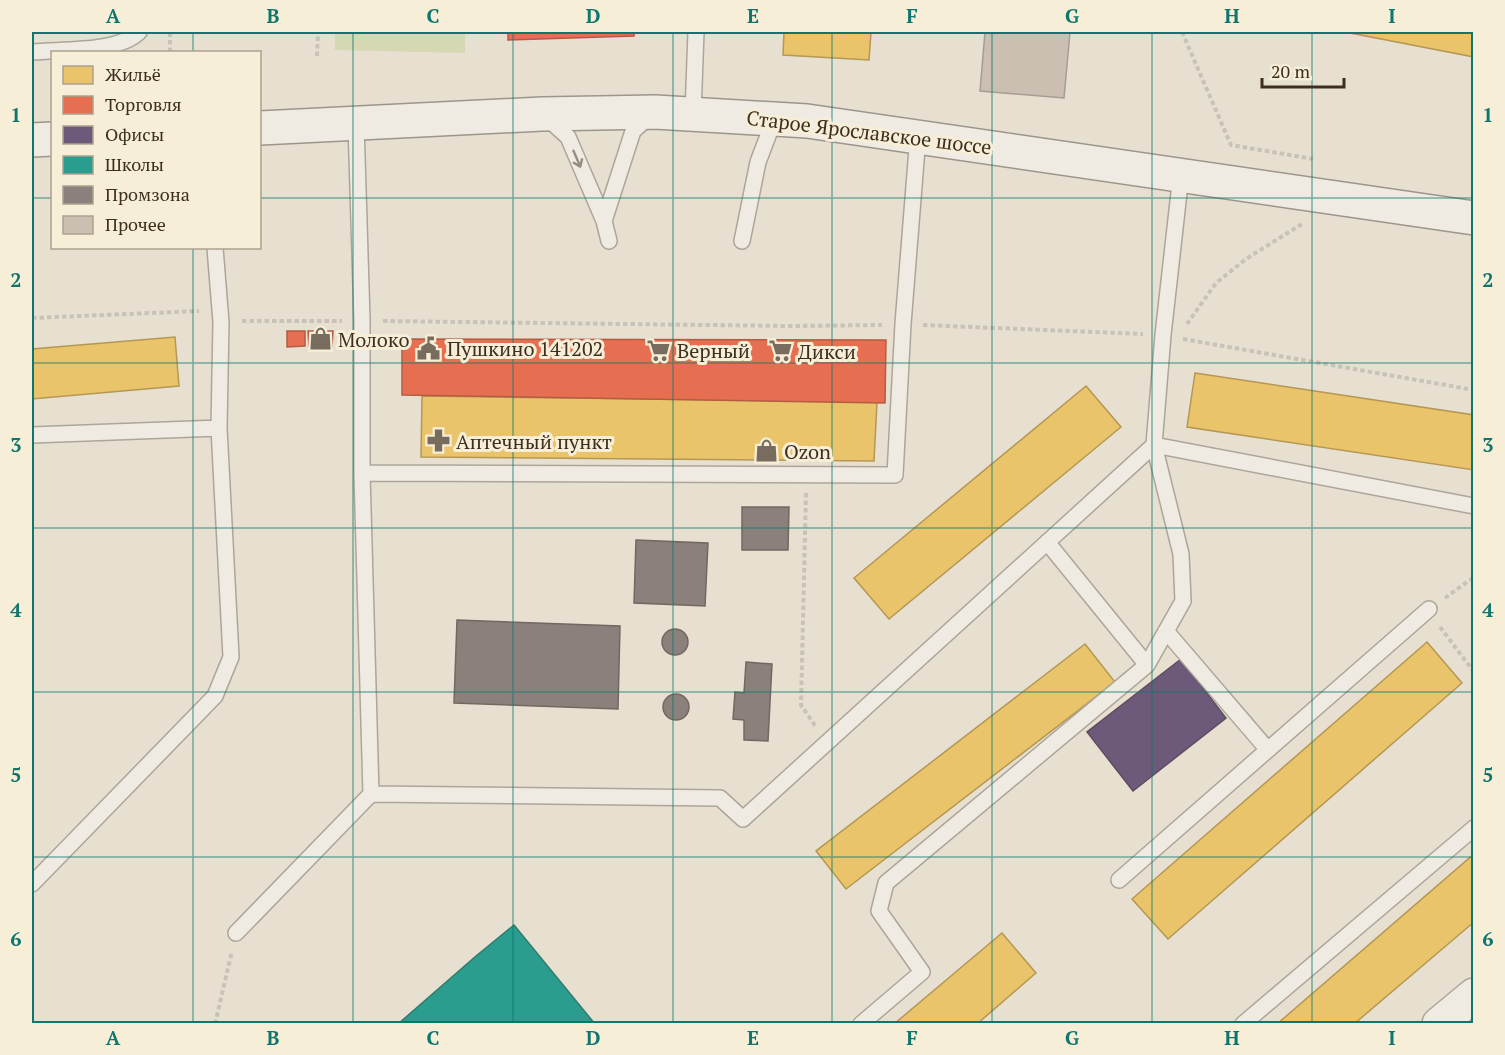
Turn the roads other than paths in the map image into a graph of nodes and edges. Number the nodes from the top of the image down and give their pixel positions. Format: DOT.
graph roads {
  1 [pos="139,32"];
  2 [pos="696,32"];
  3 [pos="32,52"];
  4 [pos="655,112"];
  5 [pos="693,113"];
  6 [pos="542,114"];
  7 [pos="774,120"];
  8 [pos="356,124"];
  9 [pos="261,128"];
  10 [pos="918,136"];
  11 [pos="51,139"];
  12 [pos="32,140"];
  13 [pos="1182,174"];
  14 [pos="1473,218"];
  15 [pos="604,221"];
  16 [pos="609,241"];
  17 [pos="742,241"];
  18 [pos="214,249"];
  19 [pos="219,428"];
  20 [pos="32,435"];
  21 [pos="1154,445"];
  22 [pos="362,473"];
  23 [pos="1473,506"];
  24 [pos="1047,542"];
  25 [pos="1429,609"];
  26 [pos="1167,631"];
  27 [pos="1148,665"];
  28 [pos="1268,750"];
  29 [pos="371,794"];
  30 [pos="1473,828"];
  31 [pos="1119,880"];
  32 [pos="32,884"];
  33 [pos="236,933"];
  34 [pos="1473,995"];
  35 [pos="861,1023"];
  36 [pos="1243,1023"];
  37 [pos="1439,1023"];
  1 -- 3 [label="lane"];
  2 -- 5 [label="lane"];
  4 -- 5 [label="main road, Старое Ярославское шоссе"];
  4 -- 6 [label="main road, Старое Ярославское шоссе"];
  4 -- 15 [label="lane"];
  5 -- 7 [label="main road, Старое Ярославское шоссе"];
  6 -- 8 [label="main road, Старое Ярославское шоссе"];
  6 -- 15 [label="lane, one-way"];
  7 -- 10 [label="main road, Старое Ярославское шоссе"];
  7 -- 17 [label="lane"];
  8 -- 9 [label="main road, Старое Ярославское шоссе"];
  8 -- 22 [label="lane"];
  10 -- 13 [label="main road, Старое Ярославское шоссе"];
  10 -- 22 [label="lane"];
  11 -- 12 [label="main road"];
  13 -- 14 [label="main road, Старое Ярославское шоссе"];
  13 -- 21 [label="lane"];
  15 -- 16 [label="lane"];
  18 -- 19 [label="lane"];
  19 -- 20 [label="lane"];
  19 -- 32 [label="lane"];
  21 -- 23 [label="lane"];
  21 -- 24 [label="lane"];
  21 -- 26 [label="lane"];
  22 -- 29 [label="lane"];
  24 -- 27 [label="lane"];
  24 -- 29 [label="lane"];
  25 -- 28 [label="lane"];
  26 -- 27 [label="lane"];
  26 -- 28 [label="lane"];
  27 -- 35 [label="lane"];
  28 -- 31 [label="lane"];
  29 -- 33 [label="lane"];
  30 -- 36 [label="lane"];
  34 -- 37 [label="main road"];
}
